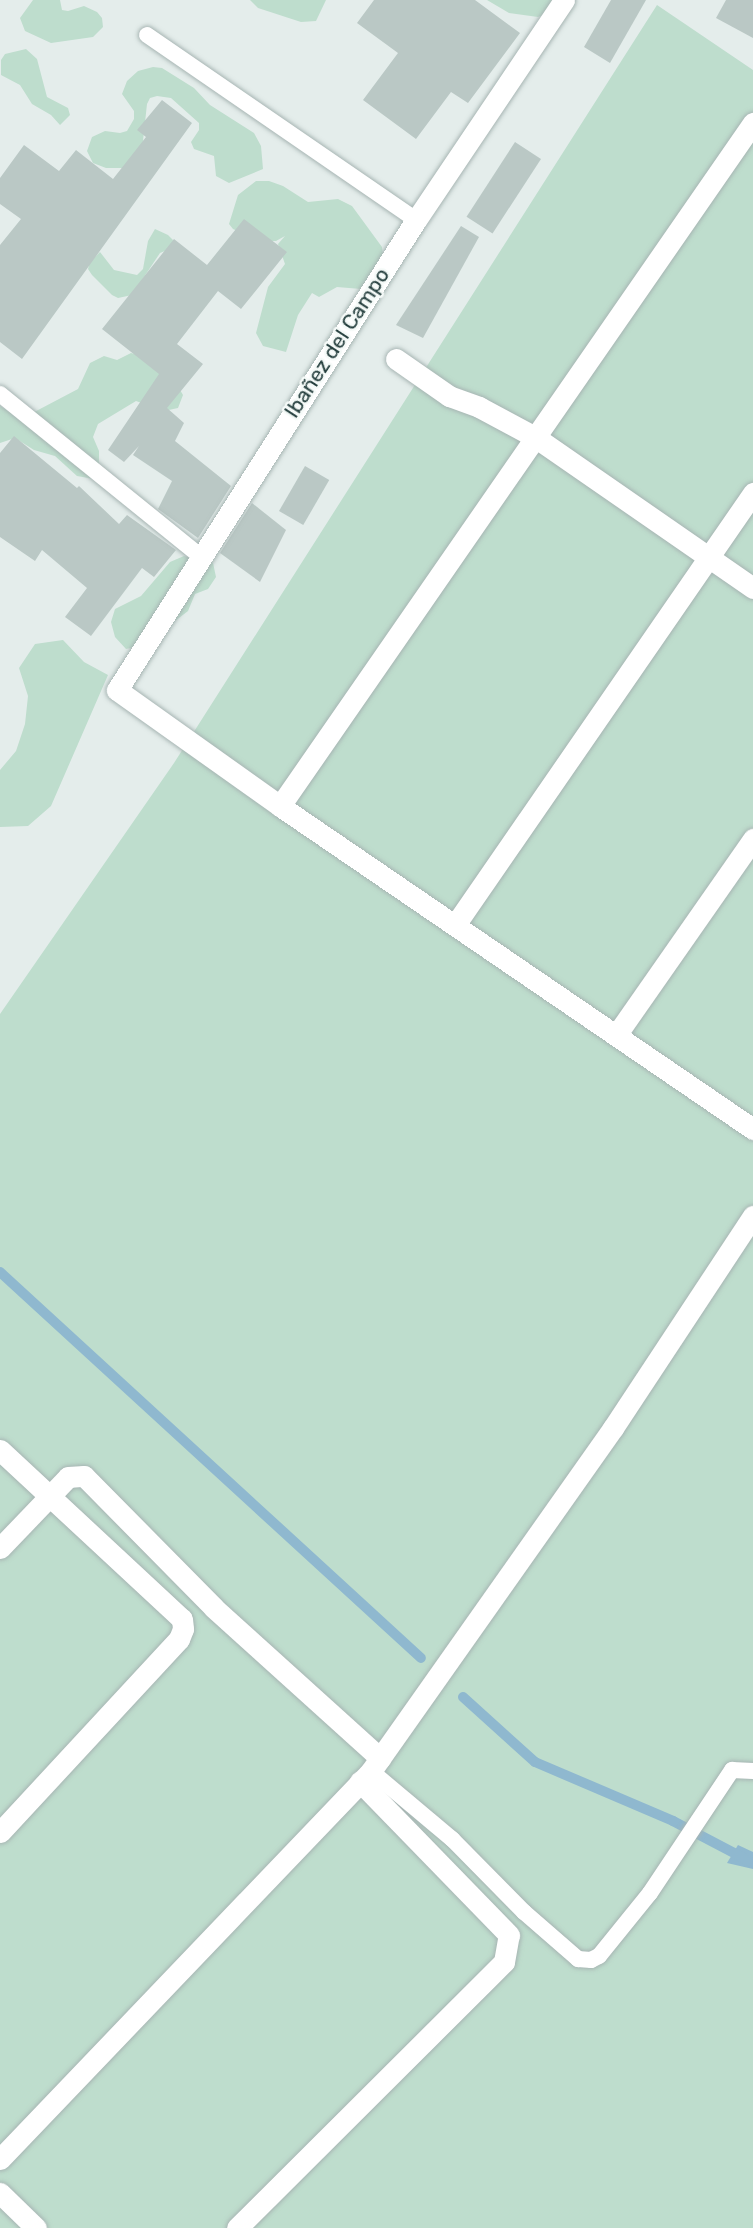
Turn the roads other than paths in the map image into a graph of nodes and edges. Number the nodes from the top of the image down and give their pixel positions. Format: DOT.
graph roads {
  1 [pos="564,0"];
  2 [pos="147,35"];
  3 [pos="753,123"];
  4 [pos="416,220"];
  5 [pos="396,359"];
  6 [pos="0,394"];
  7 [pos="535,438"];
  8 [pos="753,493"];
  9 [pos="200,556"];
  10 [pos="708,558"];
  11 [pos="753,588"];
  12 [pos="280,806"];
  13 [pos="753,839"];
  14 [pos="455,925"];
  15 [pos="617,1034"];
  16 [pos="753,1129"];
  17 [pos="753,1216"];
  18 [pos="0,1450"];
  19 [pos="50,1497"];
  20 [pos="0,1548"];
  21 [pos="371,1770"];
  22 [pos="753,1770"];
  23 [pos="0,1832"];
  24 [pos="0,2159"];
  25 [pos="0,2193"];
  26 [pos="36,2228"];
  27 [pos="237,2228"];
  1 -- 4 [label="street, Ibañez del Campo"];
  2 -- 4 [label="lane"];
  3 -- 7 [label="street"];
  4 -- 9 [label="street, Ibañez del Campo"];
  5 -- 7 [label="street"];
  6 -- 9 [label="lane"];
  7 -- 10 [label="street"];
  7 -- 12 [label="street"];
  8 -- 10 [label="street"];
  9 -- 12 [label="street, Ibañez del Campo"];
  10 -- 11 [label="street"];
  10 -- 14 [label="street"];
  12 -- 14 [label="street"];
  13 -- 15 [label="street"];
  14 -- 15 [label="street"];
  15 -- 16 [label="street"];
  17 -- 21 [label="street"];
  18 -- 19 [label="street"];
  19 -- 20 [label="street"];
  19 -- 21 [label="street"];
  19 -- 23 [label="street"];
  21 -- 22 [label="lane"];
  21 -- 24 [label="street"];
  21 -- 27 [label="street"];
  25 -- 26 [label="street"];
}
